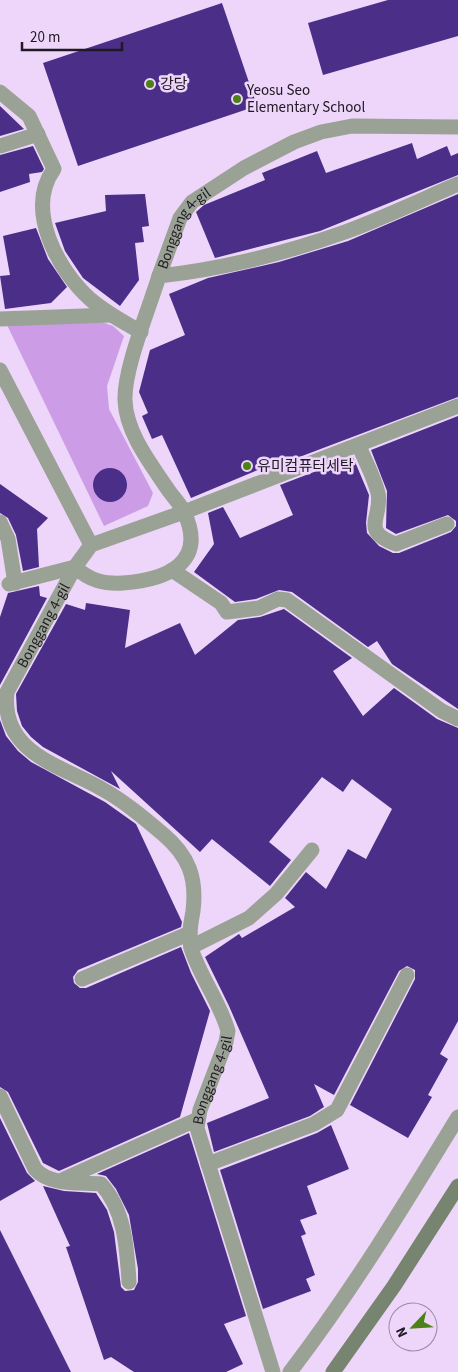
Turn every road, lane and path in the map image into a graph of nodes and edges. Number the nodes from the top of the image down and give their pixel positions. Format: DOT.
graph roads {
  1 [pos="0,92"];
  2 [pos="458,127"];
  3 [pos="38,134"];
  4 [pos="0,146"];
  5 [pos="458,184"];
  6 [pos="159,276"];
  7 [pos="111,315"];
  8 [pos="0,319"];
  9 [pos="141,332"];
  10 [pos="0,370"];
  11 [pos="458,406"];
  12 [pos="359,446"];
  13 [pos="184,512"];
  14 [pos="0,522"];
  15 [pos="447,524"];
  16 [pos="91,544"];
  17 [pos="76,567"];
  18 [pos="172,570"];
  19 [pos="458,719"];
  20 [pos="312,850"];
  21 [pos="190,940"];
  22 [pos="407,975"];
  23 [pos="82,979"];
  24 [pos="0,1096"];
  25 [pos="458,1117"];
  26 [pos="198,1120"];
  27 [pos="208,1164"];
  28 [pos="60,1181"];
  29 [pos="458,1186"];
  30 [pos="129,1282"];
  31 [pos="273,1372"];
  32 [pos="290,1372"];
  33 [pos="333,1372"];
  1 -- 3 [label="street"];
  2 -- 6 [label="street, Bonggang 4-gil"];
  3 -- 4 [label="street"];
  3 -- 7 [label="street"];
  5 -- 6 [label="street"];
  6 -- 9 [label="street, Bonggang 4-gil"];
  7 -- 8 [label="street"];
  7 -- 9 [label="street"];
  9 -- 13 [label="street, Bonggang 4-gil"];
  10 -- 16 [label="street"];
  11 -- 12 [label="street"];
  12 -- 13 [label="street"];
  12 -- 15 [label="street"];
  13 -- 16 [label="street"];
  13 -- 18 [label="street, Bonggang 4-gil"];
  14 -- 17 [label="street"];
  16 -- 17 [label="street, Bonggang 4-gil"];
  17 -- 18 [label="street, Bonggang 4-gil"];
  17 -- 21 [label="street, Bonggang 4-gil"];
  18 -- 19 [label="street"];
  20 -- 21 [label="street"];
  21 -- 23 [label="street"];
  21 -- 26 [label="street, Bonggang 4-gil"];
  22 -- 27 [label="street"];
  24 -- 28 [label="street"];
  25 -- 32 [label="street"];
  26 -- 27 [label="street, Bonggang 4-gil"];
  26 -- 28 [label="street"];
  27 -- 31 [label="street, Bonggang 4-gil"];
  28 -- 30 [label="street"];
  29 -- 33 [label="street"];
}
